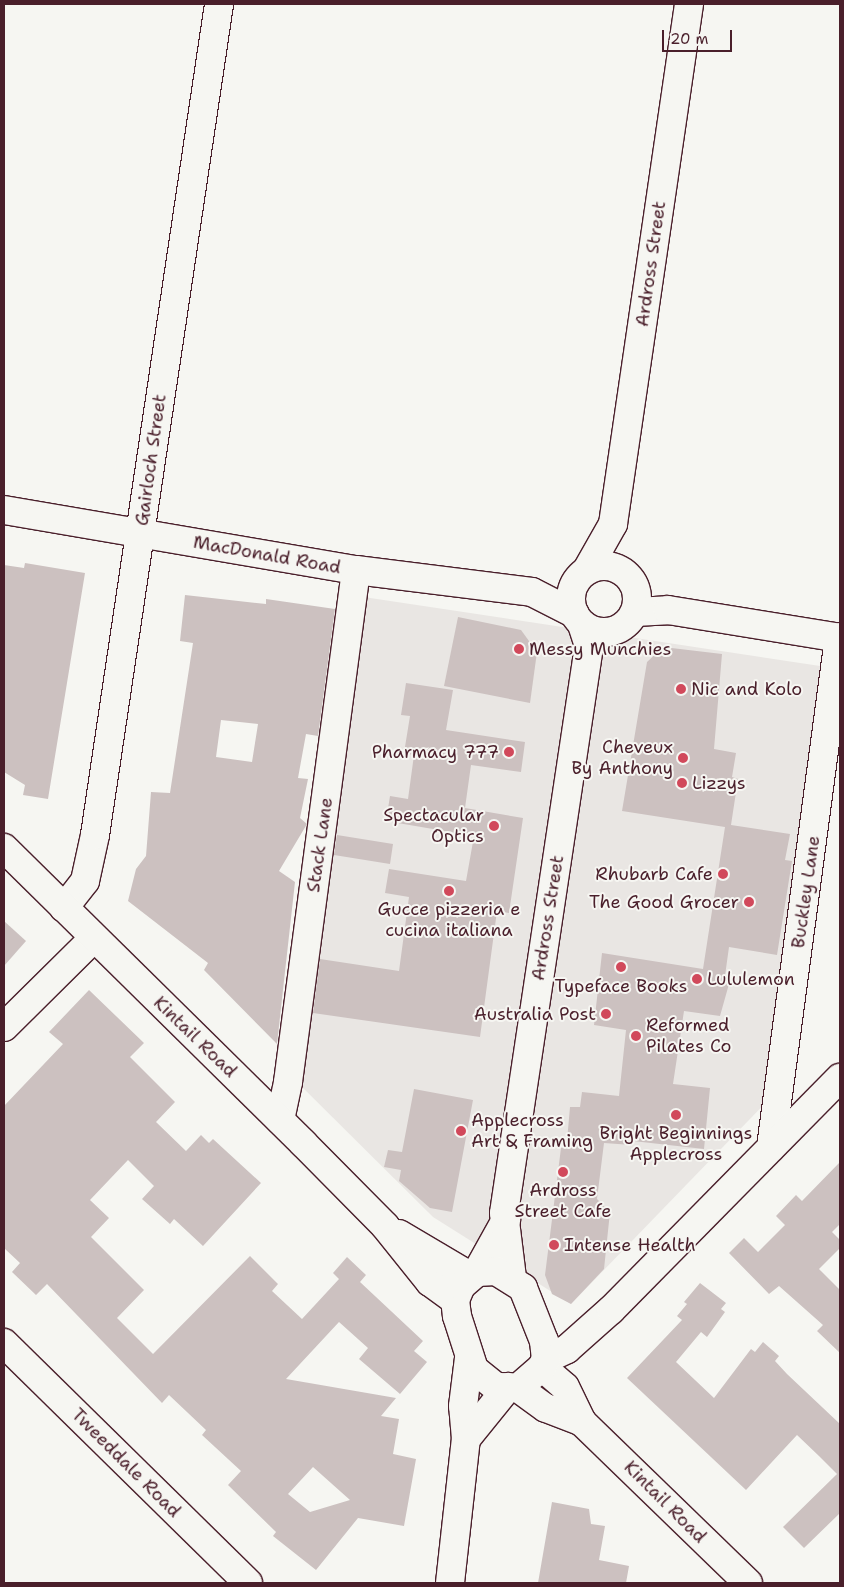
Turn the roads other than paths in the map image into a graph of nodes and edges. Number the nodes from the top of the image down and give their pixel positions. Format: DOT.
graph roads {
  1 [pos="219,4"];
  2 [pos="689,4"];
  3 [pos="4,510"];
  4 [pos="613,524"];
  5 [pos="140,533"];
  6 [pos="356,570"];
  7 [pos="582,575"];
  8 [pos="532,592"];
  9 [pos="634,594"];
  10 [pos="589,629"];
  11 [pos="840,638"];
  12 [pos="4,848"];
  13 [pos="64,908"];
  14 [pos="94,938"];
  15 [pos="4,1027"];
  16 [pos="840,1078"];
  17 [pos="280,1120"];
  18 [pos="772,1147"];
  19 [pos="506,1220"];
  20 [pos="385,1226"];
  21 [pos="473,1274"];
  22 [pos="512,1278"];
  23 [pos="455,1300"];
  24 [pos="538,1327"];
  25 [pos="588,1327"];
  26 [pos="4,1343"];
  27 [pos="469,1358"];
  28 [pos="544,1363"];
  29 [pos="513,1387"];
  30 [pos="582,1422"];
  31 [pos="466,1439"];
  32 [pos="248,1583"];
  33 [pos="450,1583"];
  34 [pos="748,1583"];
  1 -- 5 [label="street, Gairloch Street"];
  2 -- 4 [label="street, Ardross Street"];
  3 -- 5 [label="street, MacDonald Road"];
  4 -- 7 [label="street, Ardross Street"];
  4 -- 9 [label="street, Ardross Street"];
  5 -- 6 [label="street, MacDonald Road"];
  5 -- 13 [label="street, Gairloch Street"];
  6 -- 8 [label="street, MacDonald Road"];
  6 -- 17 [label="street, Stack Lane"];
  7 -- 8 [label="street, MacDonald Road"];
  7 -- 9 [label="street"];
  7 -- 10 [label="street"];
  8 -- 10 [label="street, MacDonald Road"];
  9 -- 10 [label="street"];
  9 -- 11 [label="street"];
  10 -- 19 [label="street, Ardross Street"];
  11 -- 18 [label="street, Buckley Lane"];
  12 -- 13 [label="street, Kintail Road"];
  13 -- 14 [label="street, Kintail Road"];
  14 -- 15 [label="street"];
  14 -- 17 [label="street, Kintail Road"];
  16 -- 18 [label="street"];
  17 -- 20 [label="street, Kintail Road"];
  18 -- 25 [label="street"];
  19 -- 21 [label="street, Ardross Street"];
  19 -- 22 [label="street, Ardross Street"];
  20 -- 21 [label="street, Kintail Road"];
  20 -- 23 [label="street, Kintail Road"];
  21 -- 22 [label="street"];
  21 -- 23 [label="street"];
  22 -- 24 [label="street"];
  23 -- 27 [label="street"];
  24 -- 25 [label="street"];
  24 -- 28 [label="street"];
  25 -- 28 [label="street"];
  26 -- 32 [label="street, Tweeddale Road"];
  27 -- 29 [label="street"];
  27 -- 31 [label="street"];
  28 -- 29 [label="street"];
  28 -- 30 [label="street, Kintail Road"];
  29 -- 30 [label="street, Kintail Road"];
  29 -- 31 [label="street"];
  30 -- 34 [label="street, Kintail Road"];
  31 -- 33 [label="street"];
}
